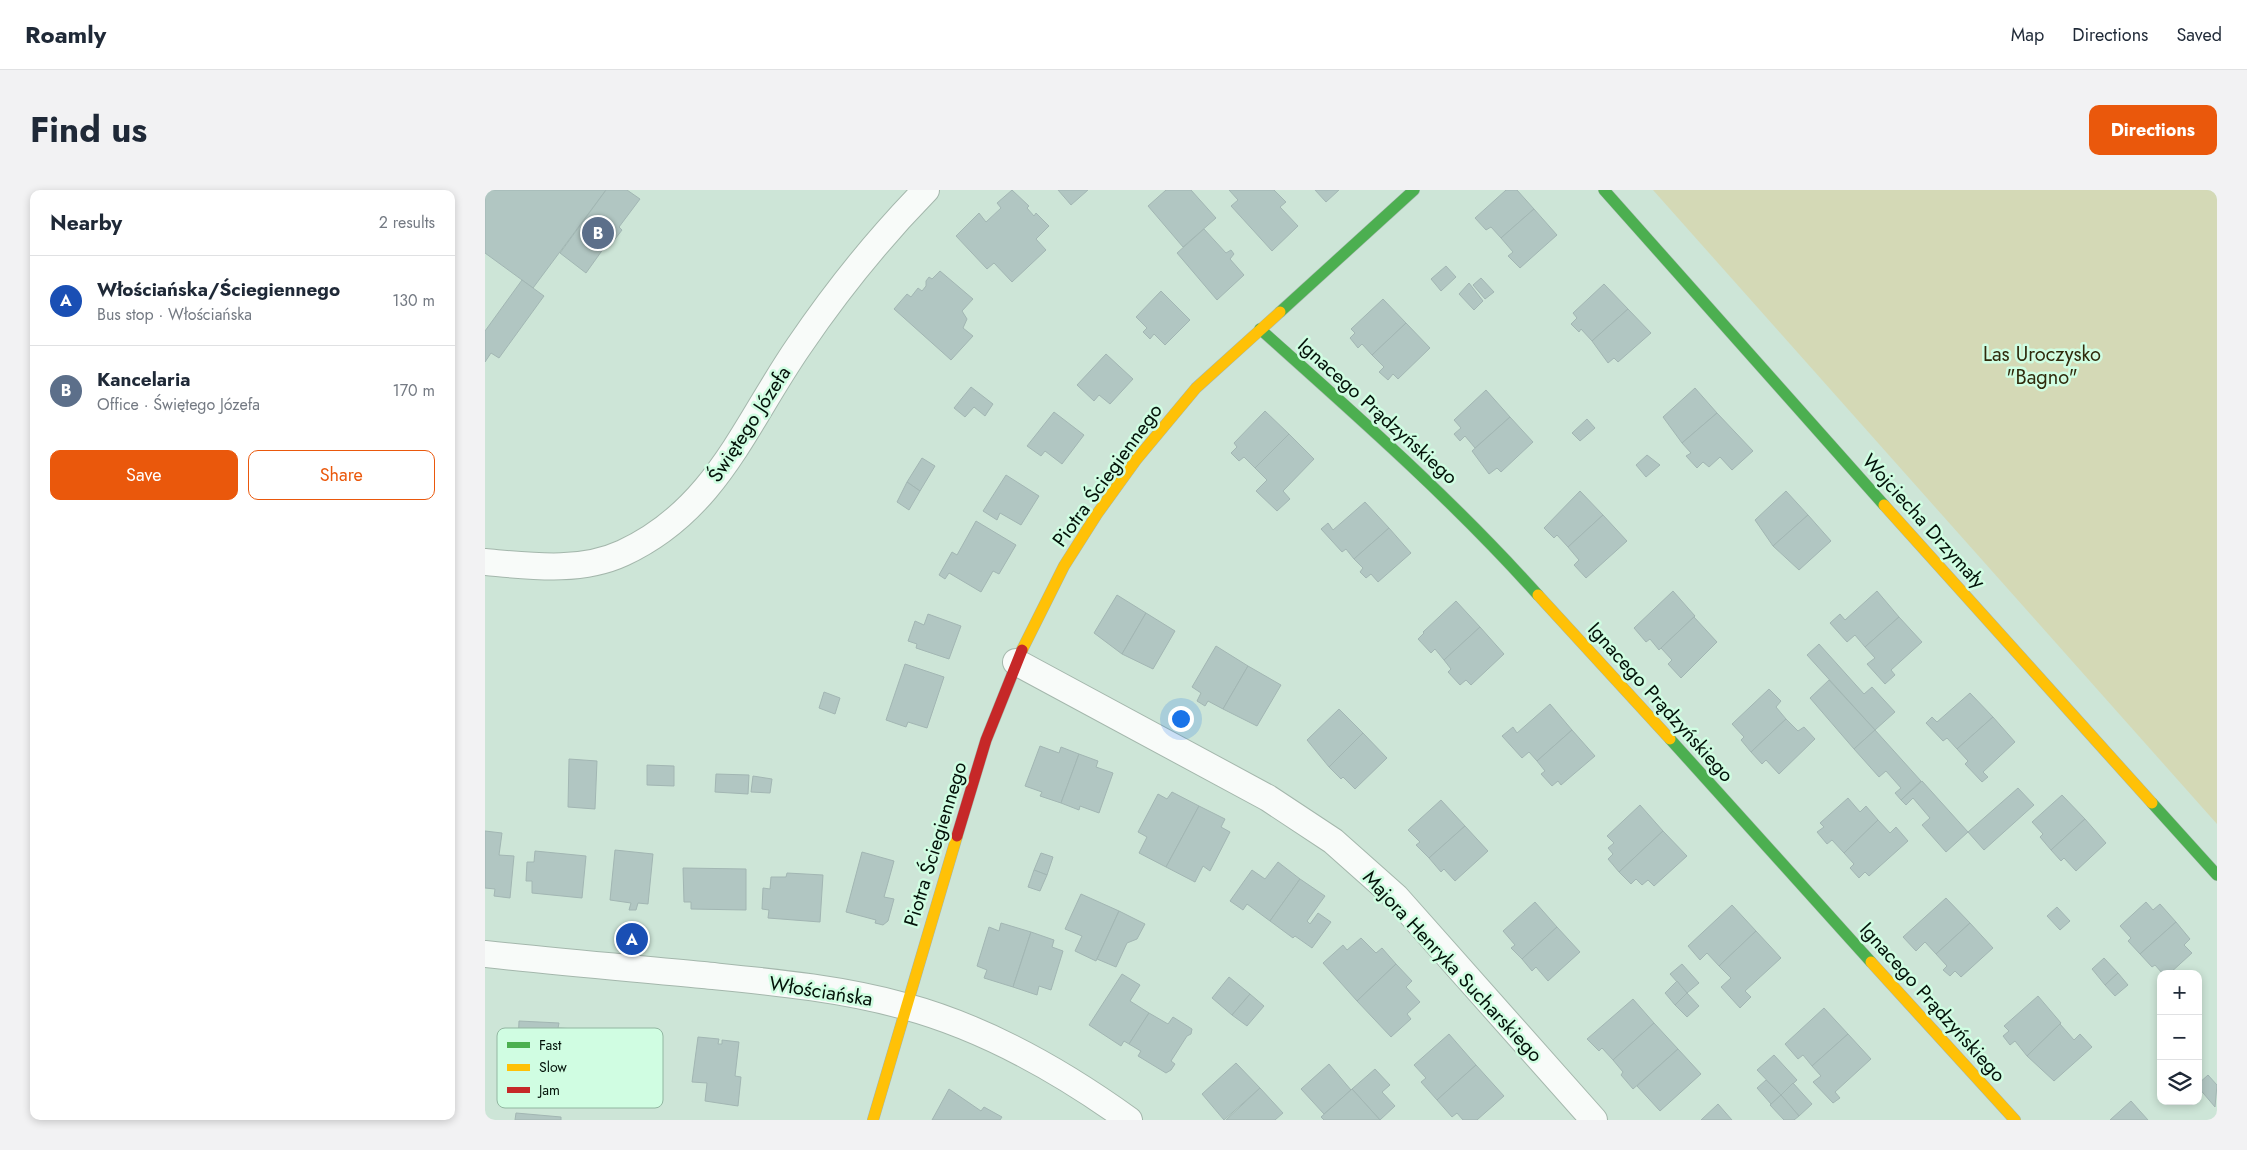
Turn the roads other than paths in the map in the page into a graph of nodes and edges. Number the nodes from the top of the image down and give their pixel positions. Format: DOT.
graph roads {
  1 [pos="925,190"];
  2 [pos="1414,190"];
  3 [pos="1605,190"];
  4 [pos="1260,329"];
  5 [pos="485,562"];
  6 [pos="1016,662"];
  7 [pos="2217,875"];
  8 [pos="485,954"];
  9 [pos="906,1006"];
  10 [pos="873,1120"];
  11 [pos="1129,1120"];
  12 [pos="1594,1120"];
  13 [pos="2015,1120"];
  1 -- 5 [label="street, Świętego Józefa"];
  2 -- 4 [label="street, Piotra Ściegiennego"];
  3 -- 7 [label="street, Wojciecha Drzymały"];
  4 -- 6 [label="street, Piotra Ściegiennego"];
  4 -- 13 [label="street, Ignacego Prądzyńskiego"];
  6 -- 9 [label="street, Piotra Ściegiennego"];
  6 -- 12 [label="street, Majora Henryka Sucharskiego"];
  8 -- 9 [label="street, Włościańska"];
  9 -- 10 [label="street, Piotra Ściegiennego"];
  9 -- 11 [label="street, Włościańska"];
}
